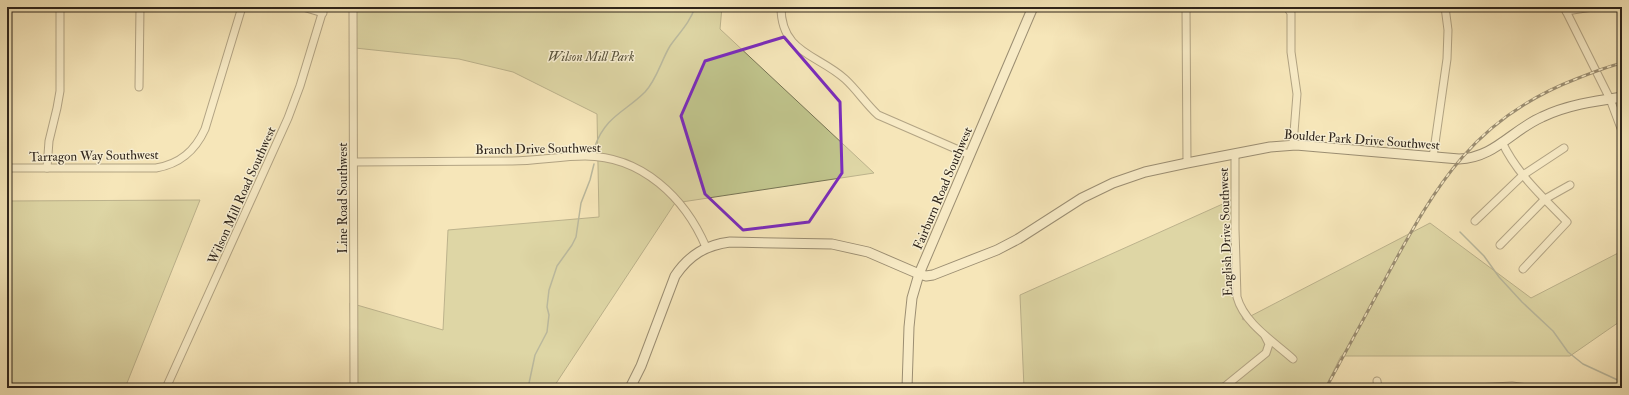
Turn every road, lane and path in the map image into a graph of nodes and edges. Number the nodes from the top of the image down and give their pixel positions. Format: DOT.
graph roads {
  1 [pos="60,7"];
  2 [pos="140,7"];
  3 [pos="242,7"];
  4 [pos="303,7"];
  5 [pos="353,7"];
  6 [pos="781,7"];
  7 [pos="1033,7"];
  8 [pos="1186,7"];
  9 [pos="1287,7"];
  10 [pos="1445,7"];
  11 [pos="1592,7"];
  12 [pos="1565,9"];
  13 [pos="323,10"];
  14 [pos="140,87"];
  15 [pos="1622,97"];
  16 [pos="1610,99"];
  17 [pos="1622,131"];
  18 [pos="1502,142"];
  19 [pos="1293,145"];
  20 [pos="1564,148"];
  21 [pos="1235,154"];
  22 [pos="970,156"];
  23 [pos="1433,157"];
  24 [pos="354,162"];
  25 [pos="1187,163"];
  26 [pos="7,168"];
  27 [pos="47,168"];
  28 [pos="1523,175"];
  29 [pos="1570,185"];
  30 [pos="1545,199"];
  31 [pos="1475,221"];
  32 [pos="1500,245"];
  33 [pos="706,248"];
  34 [pos="1523,269"];
  35 [pos="919,274"];
  36 [pos="1264,334"];
  37 [pos="1293,359"];
  38 [pos="166,388"];
  39 [pos="354,388"];
  40 [pos="630,388"];
  41 [pos="907,388"];
  42 [pos="1223,388"];
  43 [pos="1476,388"];
  44 [pos="1528,388"];
  1 -- 27 [label="street"];
  2 -- 14 [label="street"];
  3 -- 27 [label="street, Tarragon Way Southwest"];
  4 -- 13 [label="street"];
  5 -- 24 [label="street, Line Road Southwest"];
  6 -- 22 [label="street"];
  7 -- 22 [label="street, Fairburn Road Southwest"];
  8 -- 25 [label="street"];
  9 -- 19 [label="street"];
  10 -- 23 [label="street"];
  11 -- 12 [label="street"];
  12 -- 16 [label="street"];
  13 -- 38 [label="street, Wilson Mill Road Southwest"];
  15 -- 16 [label="street, Boulder Park Drive Southwest"];
  16 -- 17 [label="street"];
  16 -- 18 [label="street, Boulder Park Drive Southwest"];
  18 -- 23 [label="street, Boulder Park Drive Southwest"];
  18 -- 28 [label="street"];
  19 -- 21 [label="street, Boulder Park Drive Southwest"];
  19 -- 23 [label="street, Boulder Park Drive Southwest"];
  20 -- 28 [label="street"];
  21 -- 25 [label="street, Boulder Park Drive Southwest"];
  21 -- 36 [label="street, English Drive Southwest"];
  22 -- 35 [label="street, Fairburn Road Southwest"];
  24 -- 33 [label="street, Branch Drive Southwest"];
  24 -- 39 [label="street, Line Road Southwest"];
  25 -- 35 [label="street, Boulder Park Drive Southwest"];
  26 -- 27 [label="street, Tarragon Way Southwest"];
  28 -- 30 [label="street"];
  28 -- 31 [label="street"];
  29 -- 30 [label="street"];
  30 -- 32 [label="street"];
  30 -- 34 [label="street"];
  33 -- 35 [label="street, Boulder Park Drive Southwest"];
  33 -- 40 [label="street, Boulder Park Drive Southwest"];
  35 -- 41 [label="street, Fairburn Road Southwest"];
  36 -- 37 [label="street, English Drive Southwest"];
  36 -- 42 [label="street"];
  43 -- 44 [label="street"];
}
